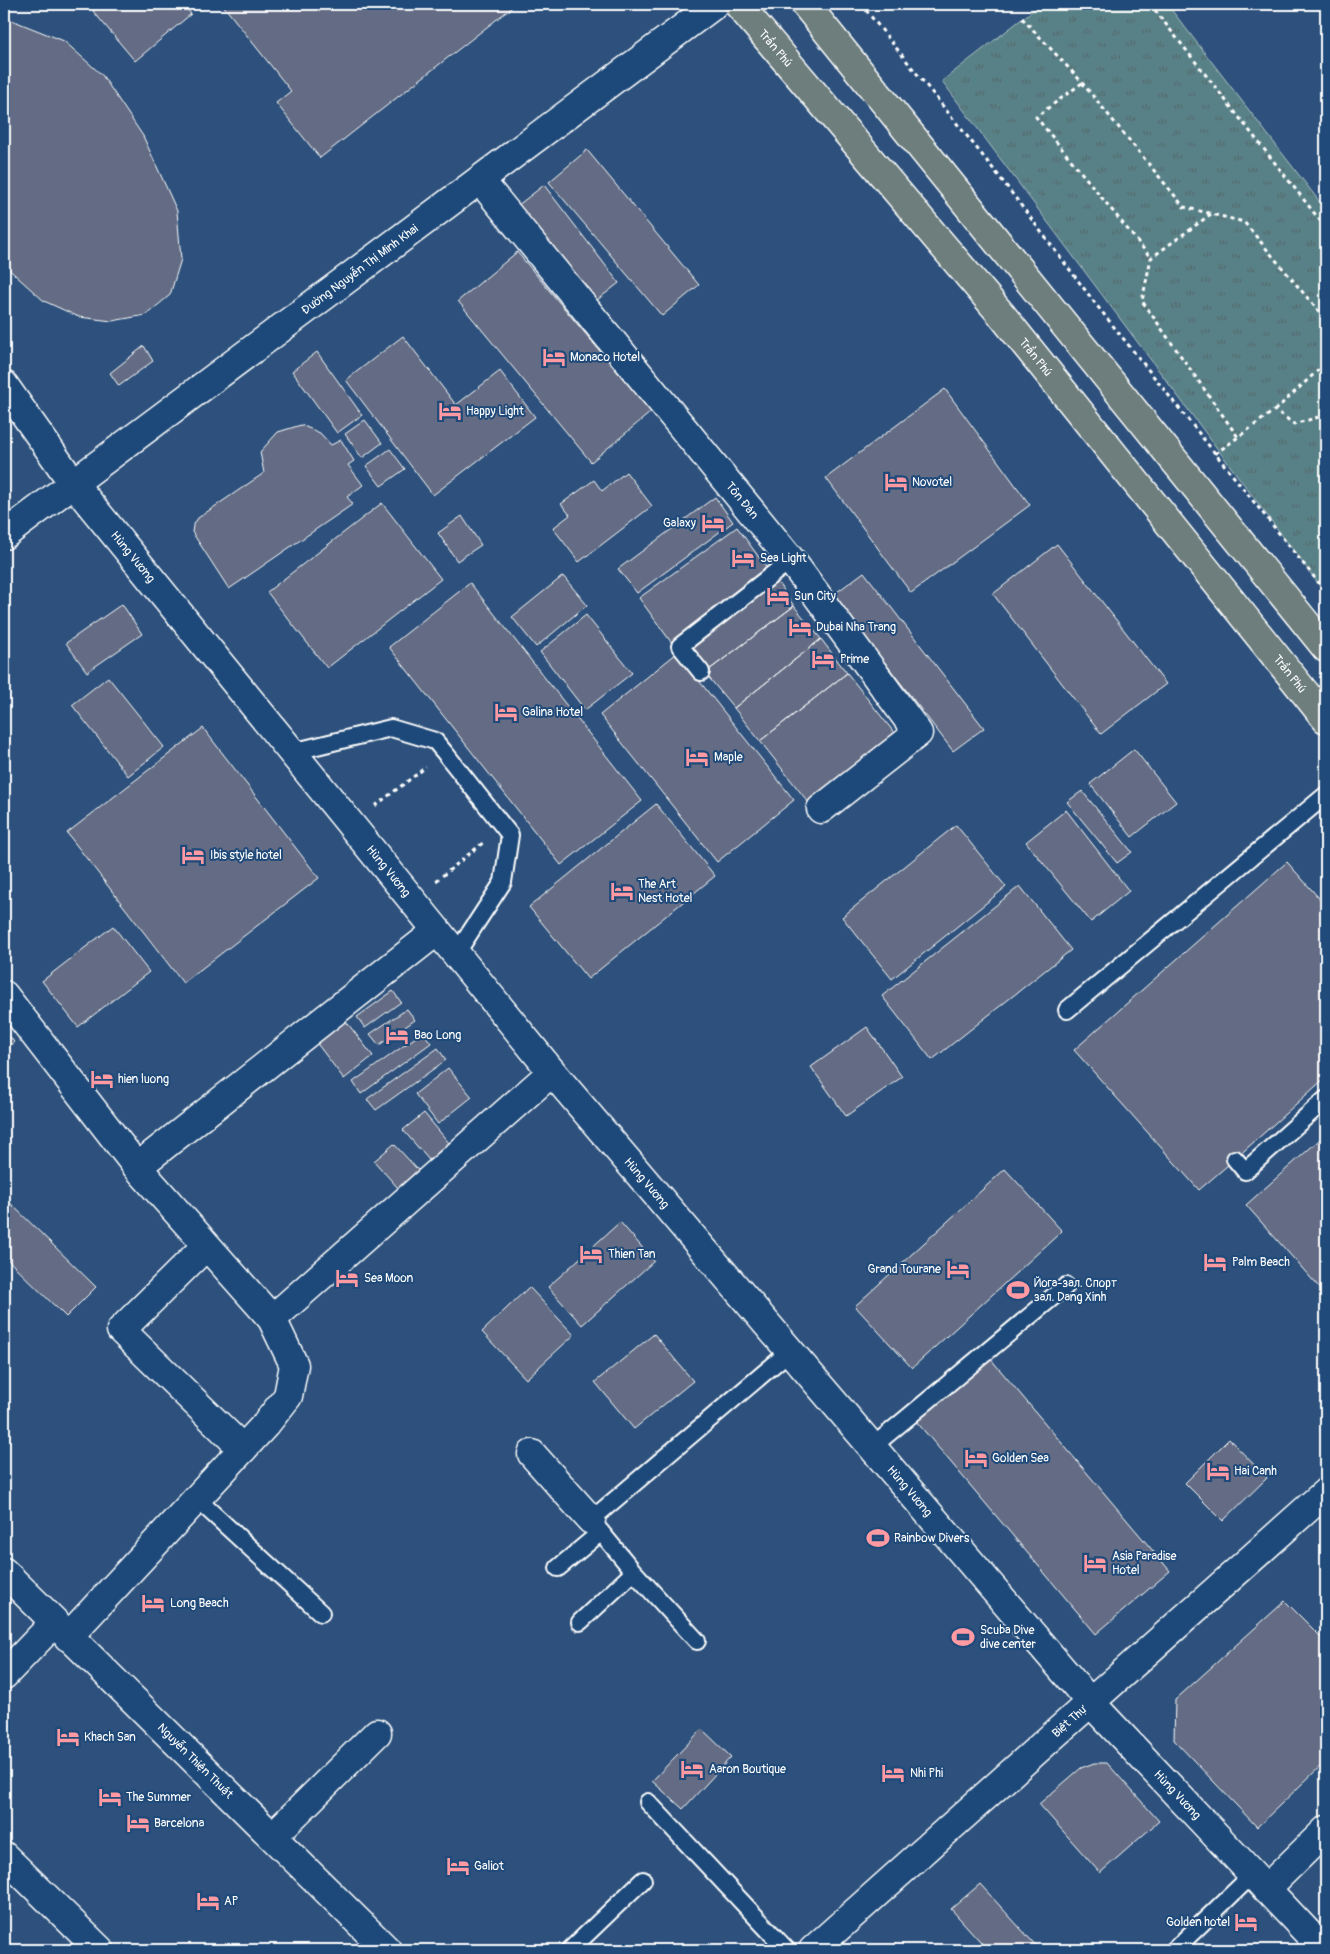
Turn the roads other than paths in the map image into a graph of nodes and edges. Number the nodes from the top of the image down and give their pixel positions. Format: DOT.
graph roads {
  1 [pos="715,4"];
  2 [pos="738,4"];
  3 [pos="806,4"];
  4 [pos="480,180"];
  5 [pos="4,386"];
  6 [pos="73,483"];
  7 [pos="4,535"];
  8 [pos="791,560"];
  9 [pos="1326,648"];
  10 [pos="701,672"];
  11 [pos="1326,719"];
  12 [pos="292,752"];
  13 [pos="1326,795"];
  14 [pos="821,809"];
  15 [pos="437,931"];
  16 [pos="456,954"];
  17 [pos="4,995"];
  18 [pos="1067,1010"];
  19 [pos="552,1072"];
  20 [pos="1326,1099"];
  21 [pos="1235,1159"];
  22 [pos="136,1167"];
  23 [pos="206,1246"];
  24 [pos="1066,1286"];
  25 [pos="272,1319"];
  26 [pos="790,1352"];
  27 [pos="872,1447"];
  28 [pos="243,1449"];
  29 [pos="532,1454"];
  30 [pos="1326,1492"];
  31 [pos="197,1499"];
  32 [pos="596,1526"];
  33 [pos="558,1568"];
  34 [pos="4,1572"];
  35 [pos="634,1572"];
  36 [pos="321,1613"];
  37 [pos="580,1622"];
  38 [pos="61,1630"];
  39 [pos="697,1640"];
  40 [pos="4,1675"];
  41 [pos="1091,1703"];
  42 [pos="377,1732"];
  43 [pos="648,1802"];
  44 [pos="1326,1830"];
  45 [pos="273,1836"];
  46 [pos="4,1856"];
  47 [pos="642,1880"];
  48 [pos="1259,1882"];
  49 [pos="100,1950"];
  50 [pos="387,1950"];
  51 [pos="570,1950"];
  52 [pos="787,1950"];
  53 [pos="813,1950"];
  54 [pos="1174,1950"];
  55 [pos="1324,1950"];
  1 -- 4 [label="street, Đường Nguyễn Thị Minh Khai"];
  2 -- 11 [label="main road, Trần Phú"];
  3 -- 9 [label="main road"];
  4 -- 6 [label="street, Đường Nguyễn Thị Minh Khai"];
  4 -- 8 [label="street, Tôn Đản"];
  5 -- 6 [label="street, Hùng Vương"];
  6 -- 7 [label="street, Đường Nguyễn Thị Minh Khai"];
  6 -- 12 [label="street, Hùng Vương"];
  8 -- 10 [label="lane"];
  8 -- 14 [label="street, Tôn Đản"];
  12 -- 15 [label="street, Hùng Vương"];
  12 -- 16 [label="lane"];
  13 -- 18 [label="lane"];
  15 -- 16 [label="street, Hùng Vương"];
  15 -- 22 [label="street"];
  16 -- 19 [label="street, Hùng Vương"];
  17 -- 22 [label="street"];
  19 -- 25 [label="street"];
  19 -- 26 [label="street, Hùng Vương"];
  20 -- 21 [label="lane"];
  22 -- 23 [label="street"];
  23 -- 25 [label="street"];
  23 -- 28 [label="street"];
  24 -- 27 [label="lane"];
  25 -- 28 [label="street"];
  26 -- 27 [label="street, Hùng Vương"];
  26 -- 32 [label="lane"];
  27 -- 41 [label="street, Hùng Vương"];
  28 -- 31 [label="street"];
  29 -- 32 [label="street"];
  30 -- 41 [label="street, Biệt Thự"];
  31 -- 36 [label="lane"];
  31 -- 38 [label="street"];
  32 -- 33 [label="lane"];
  32 -- 35 [label="lane"];
  34 -- 38 [label="street, Nguyễn Thiện Thuật"];
  35 -- 37 [label="lane"];
  35 -- 39 [label="lane"];
  38 -- 40 [label="street"];
  38 -- 45 [label="street, Nguyễn Thiện Thuật"];
  41 -- 48 [label="street, Hùng Vương"];
  41 -- 53 [label="street, Biệt Thự"];
  42 -- 45 [label="street"];
  43 -- 52 [label="lane"];
  44 -- 48 [label="street"];
  45 -- 50 [label="street, Nguyễn Thiện Thuật"];
  46 -- 49 [label="street"];
  47 -- 51 [label="lane"];
  48 -- 54 [label="lane"];
  48 -- 55 [label="street, Hùng Vương"];
}
